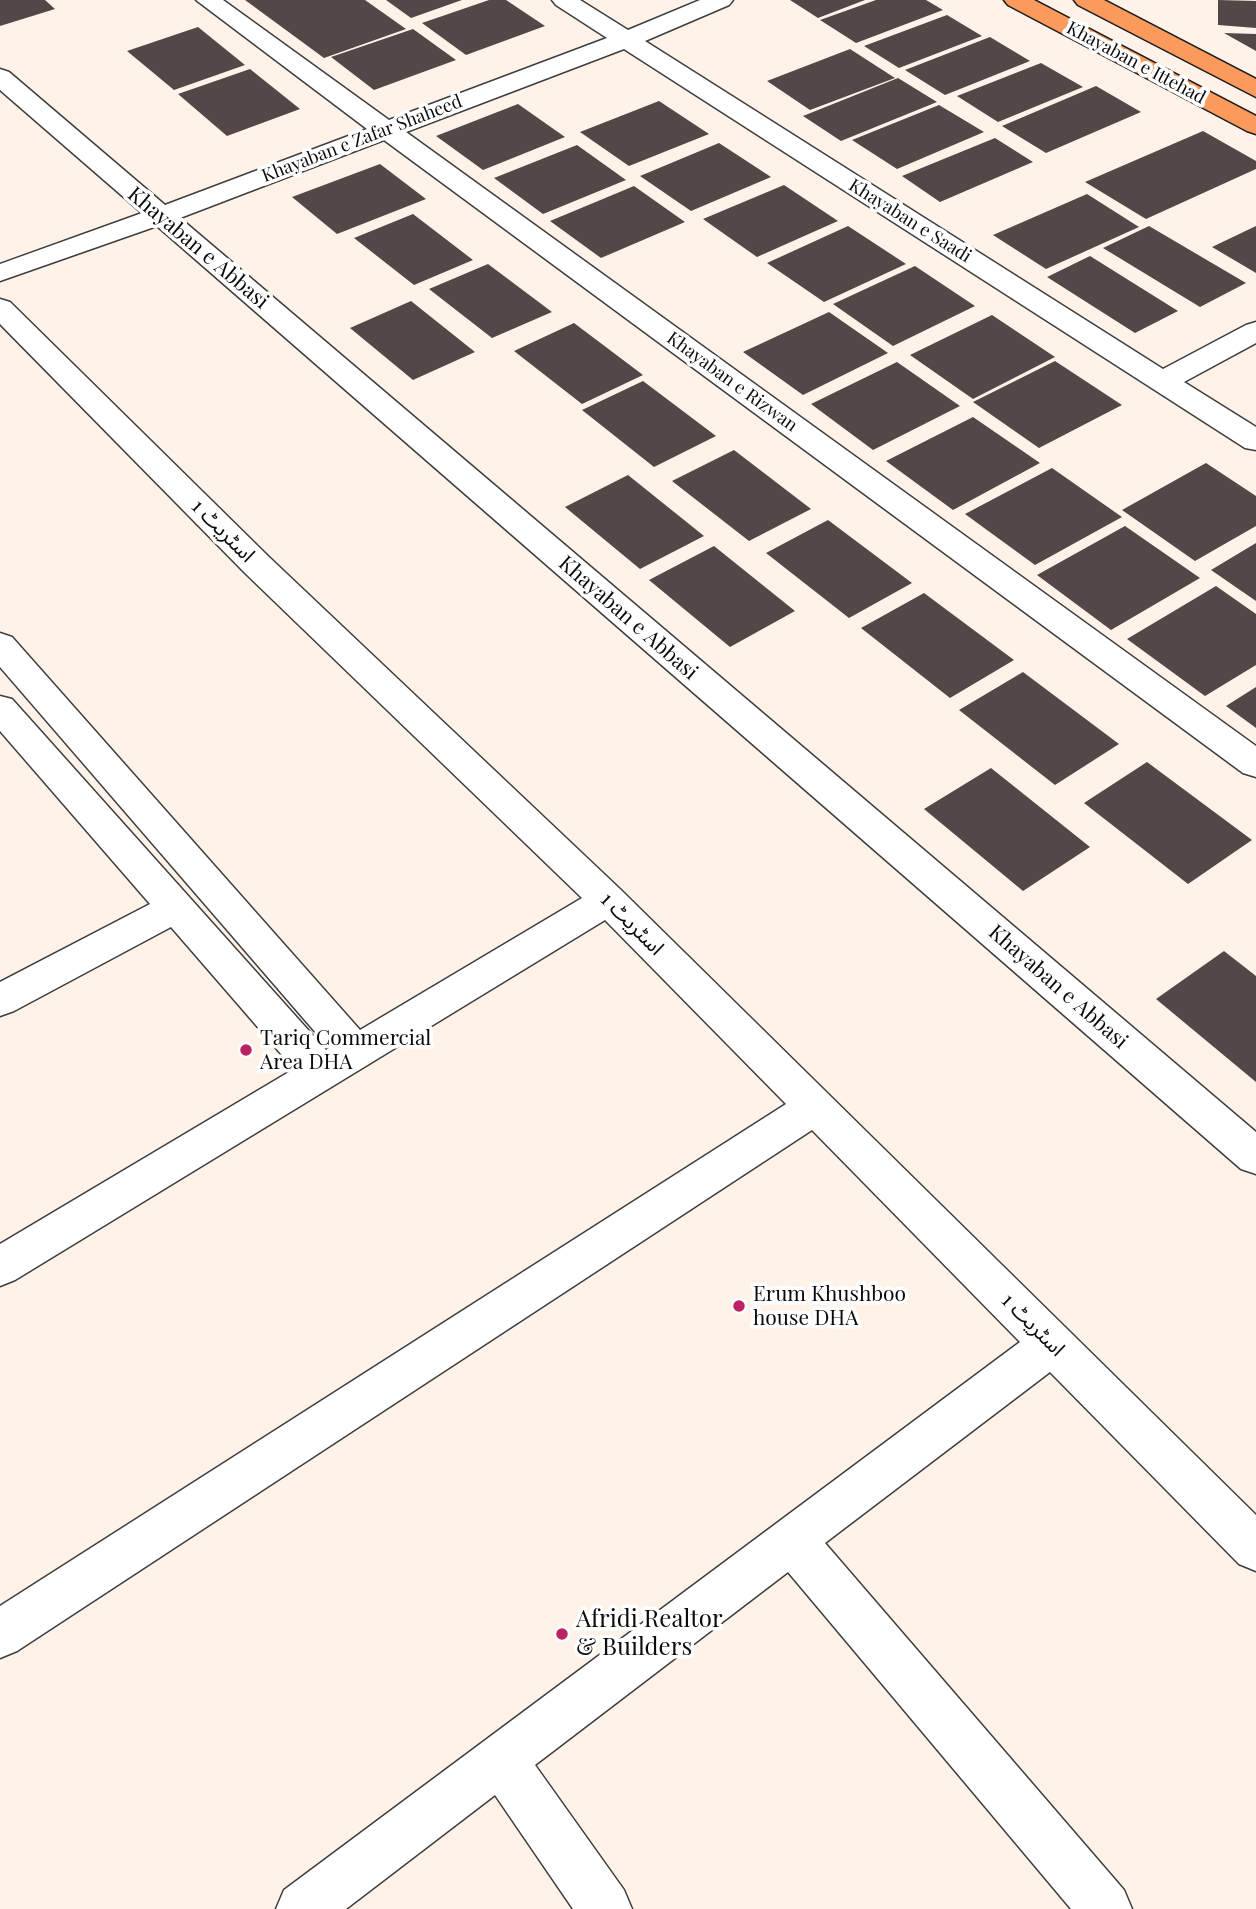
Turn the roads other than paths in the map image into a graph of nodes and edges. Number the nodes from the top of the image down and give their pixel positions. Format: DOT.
graph roads {
  1 [pos="208,0"];
  2 [pos="564,0"];
  3 [pos="721,0"];
  4 [pos="1016,0"];
  5 [pos="1086,0"];
  6 [pos="632,9"];
  7 [pos="586,27"];
  8 [pos="625,40"];
  9 [pos="0,77"];
  10 [pos="1256,89"];
  11 [pos="366,117"];
  12 [pos="1256,126"];
  13 [pos="144,206"];
  14 [pos="0,249"];
  15 [pos="0,273"];
  16 [pos="0,309"];
  17 [pos="1256,331"];
  18 [pos="1163,381"];
  19 [pos="1256,441"];
  20 [pos="0,645"];
  21 [pos="0,708"];
  22 [pos="16,752"];
  23 [pos="1256,764"];
  24 [pos="608,900"];
  25 [pos="175,908"];
  26 [pos="0,1000"];
  27 [pos="357,1053"];
  28 [pos="323,1074"];
  29 [pos="815,1107"];
  30 [pos="1256,1157"];
  31 [pos="0,1266"];
  32 [pos="1052,1344"];
  33 [pos="793,1541"];
  34 [pos="1256,1548"];
  35 [pos="0,1634"];
  36 [pos="501,1760"];
  37 [pos="303,1909"];
  38 [pos="605,1909"];
  39 [pos="1105,1909"];
  1 -- 11 [label="street, Khayaban e Rizwan"];
  2 -- 7 [label="street, Khayaban e Saadi"];
  3 -- 8 [label="street, Khayaban e Zafar Shaheed"];
  4 -- 12 [label="main road, Khayaban e Ittehad"];
  5 -- 10 [label="main road, Khayaban e Ittehad"];
  6 -- 7 [label="street"];
  7 -- 8 [label="street, Khayaban e Saadi"];
  8 -- 11 [label="street, Khayaban e Zafar Shaheed"];
  8 -- 18 [label="street, Khayaban e Saadi"];
  9 -- 13 [label="street, Khayaban e Abbasi"];
  11 -- 13 [label="street, Khayaban e Zafar Shaheed"];
  11 -- 23 [label="street, Khayaban e Rizwan"];
  13 -- 14 [label="street"];
  13 -- 15 [label="street, Khayaban e Zafar Shaheed"];
  13 -- 30 [label="street, Khayaban e Abbasi"];
  16 -- 24 [label="street, اسٹریٹ 1"];
  17 -- 18 [label="street"];
  18 -- 19 [label="street, Khayaban e Saadi"];
  20 -- 27 [label="street"];
  21 -- 22 [label="street"];
  22 -- 25 [label="street"];
  24 -- 27 [label="street"];
  24 -- 29 [label="street, اسٹریٹ 1"];
  25 -- 26 [label="street"];
  25 -- 28 [label="street"];
  27 -- 28 [label="street"];
  28 -- 31 [label="street"];
  29 -- 32 [label="street, اسٹریٹ 1"];
  29 -- 35 [label="street"];
  32 -- 33 [label="street"];
  32 -- 34 [label="street, اسٹریٹ 1"];
  33 -- 36 [label="street"];
  33 -- 39 [label="street"];
  36 -- 37 [label="street"];
  36 -- 38 [label="street"];
}
